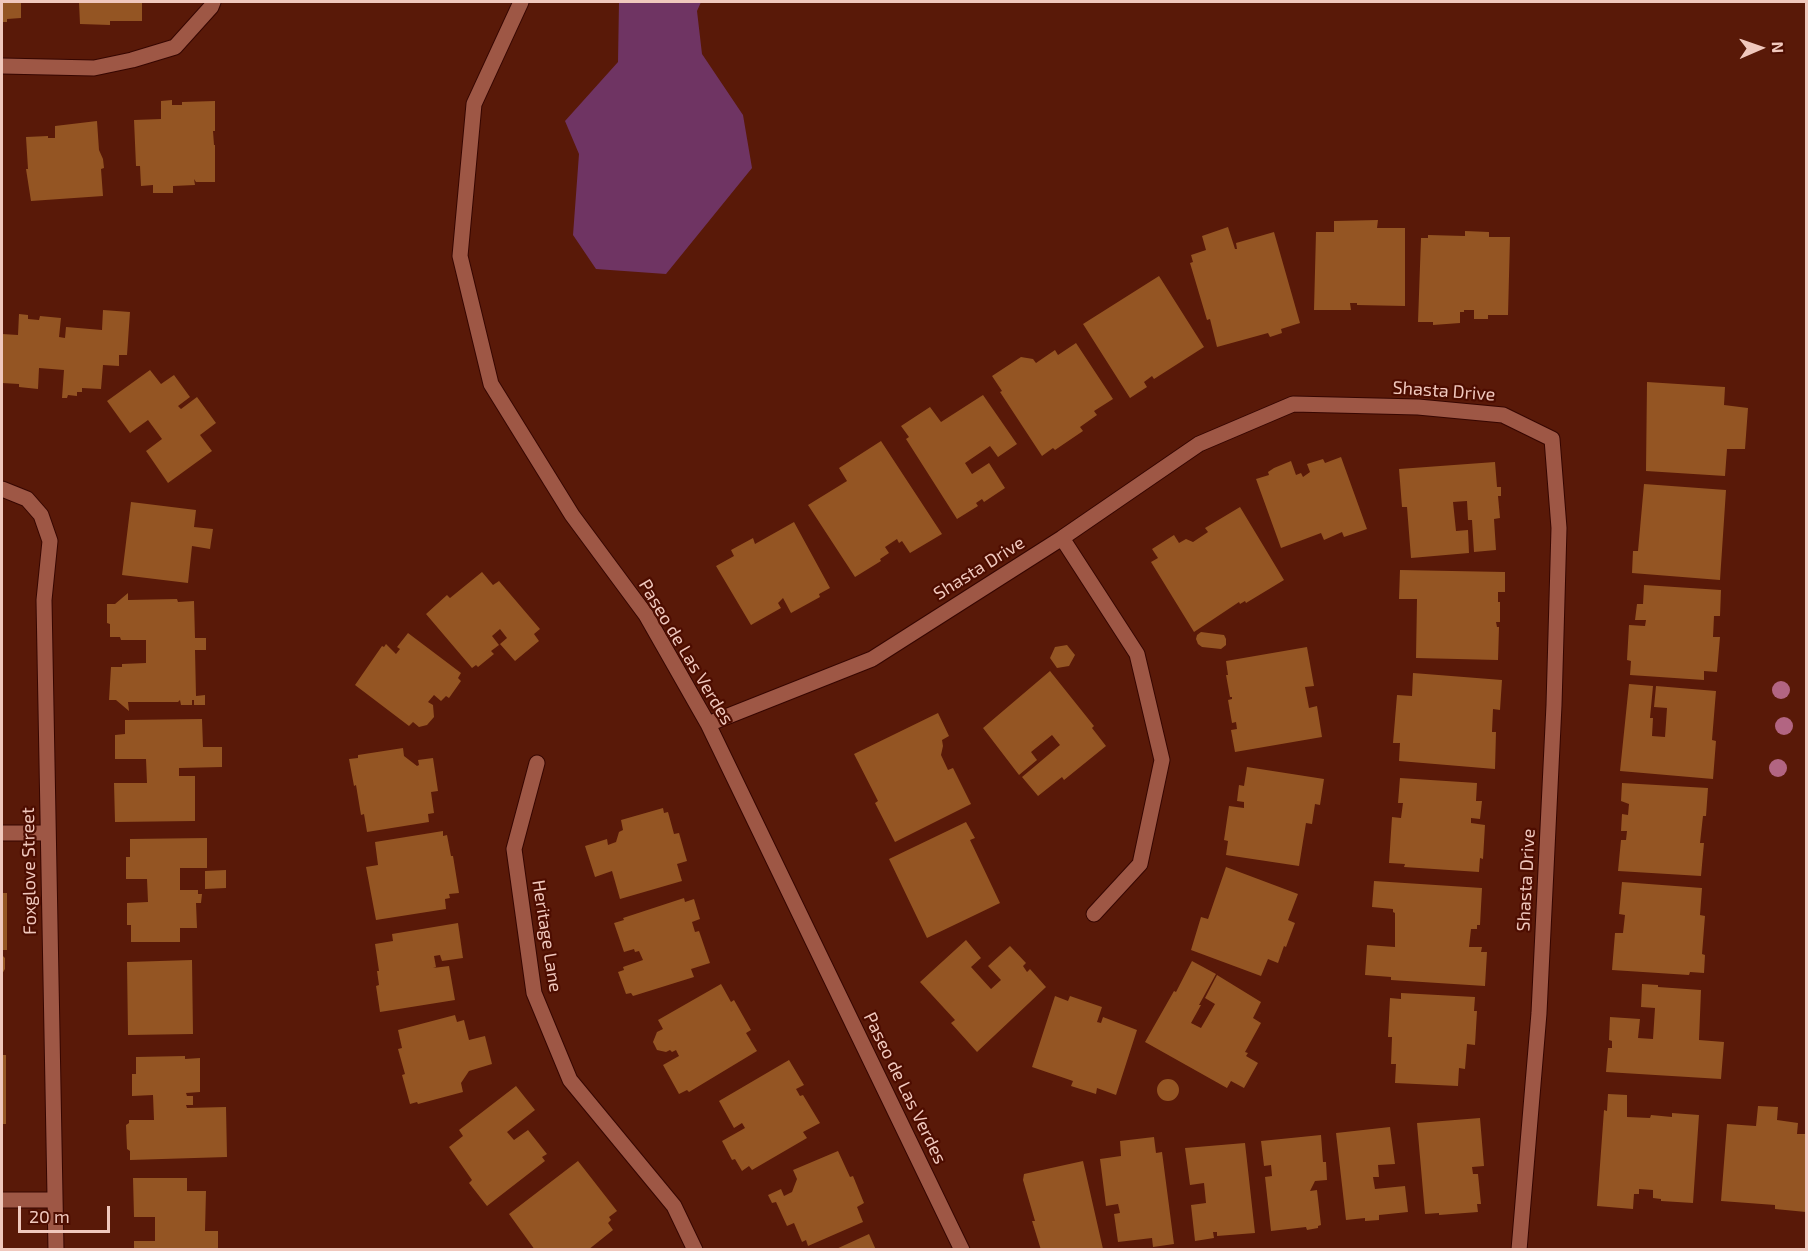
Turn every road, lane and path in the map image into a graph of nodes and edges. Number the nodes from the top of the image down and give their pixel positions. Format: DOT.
graph roads {
  1 [pos="213,2"];
  2 [pos="521,2"];
  3 [pos="2,66"];
  4 [pos="2,489"];
  5 [pos="1062,538"];
  6 [pos="708,724"];
  7 [pos="537,763"];
  8 [pos="2,833"];
  9 [pos="48,833"];
  10 [pos="1094,914"];
  11 [pos="2,1200"];
  12 [pos="55,1200"];
  13 [pos="56,1250"];
  14 [pos="695,1250"];
  15 [pos="962,1250"];
  16 [pos="1519,1250"];
  1 -- 3 [label="street"];
  2 -- 6 [label="street, Paseo de Las Verdes"];
  4 -- 9 [label="street, Foxglove Street"];
  5 -- 6 [label="street, Shasta Drive"];
  5 -- 10 [label="street"];
  5 -- 16 [label="street, Shasta Drive"];
  6 -- 15 [label="street, Paseo de Las Verdes"];
  7 -- 14 [label="street, Heritage Lane"];
  8 -- 9 [label="street"];
  9 -- 12 [label="street, Foxglove Street"];
  11 -- 12 [label="street"];
  12 -- 13 [label="street, Foxglove Street"];
}
